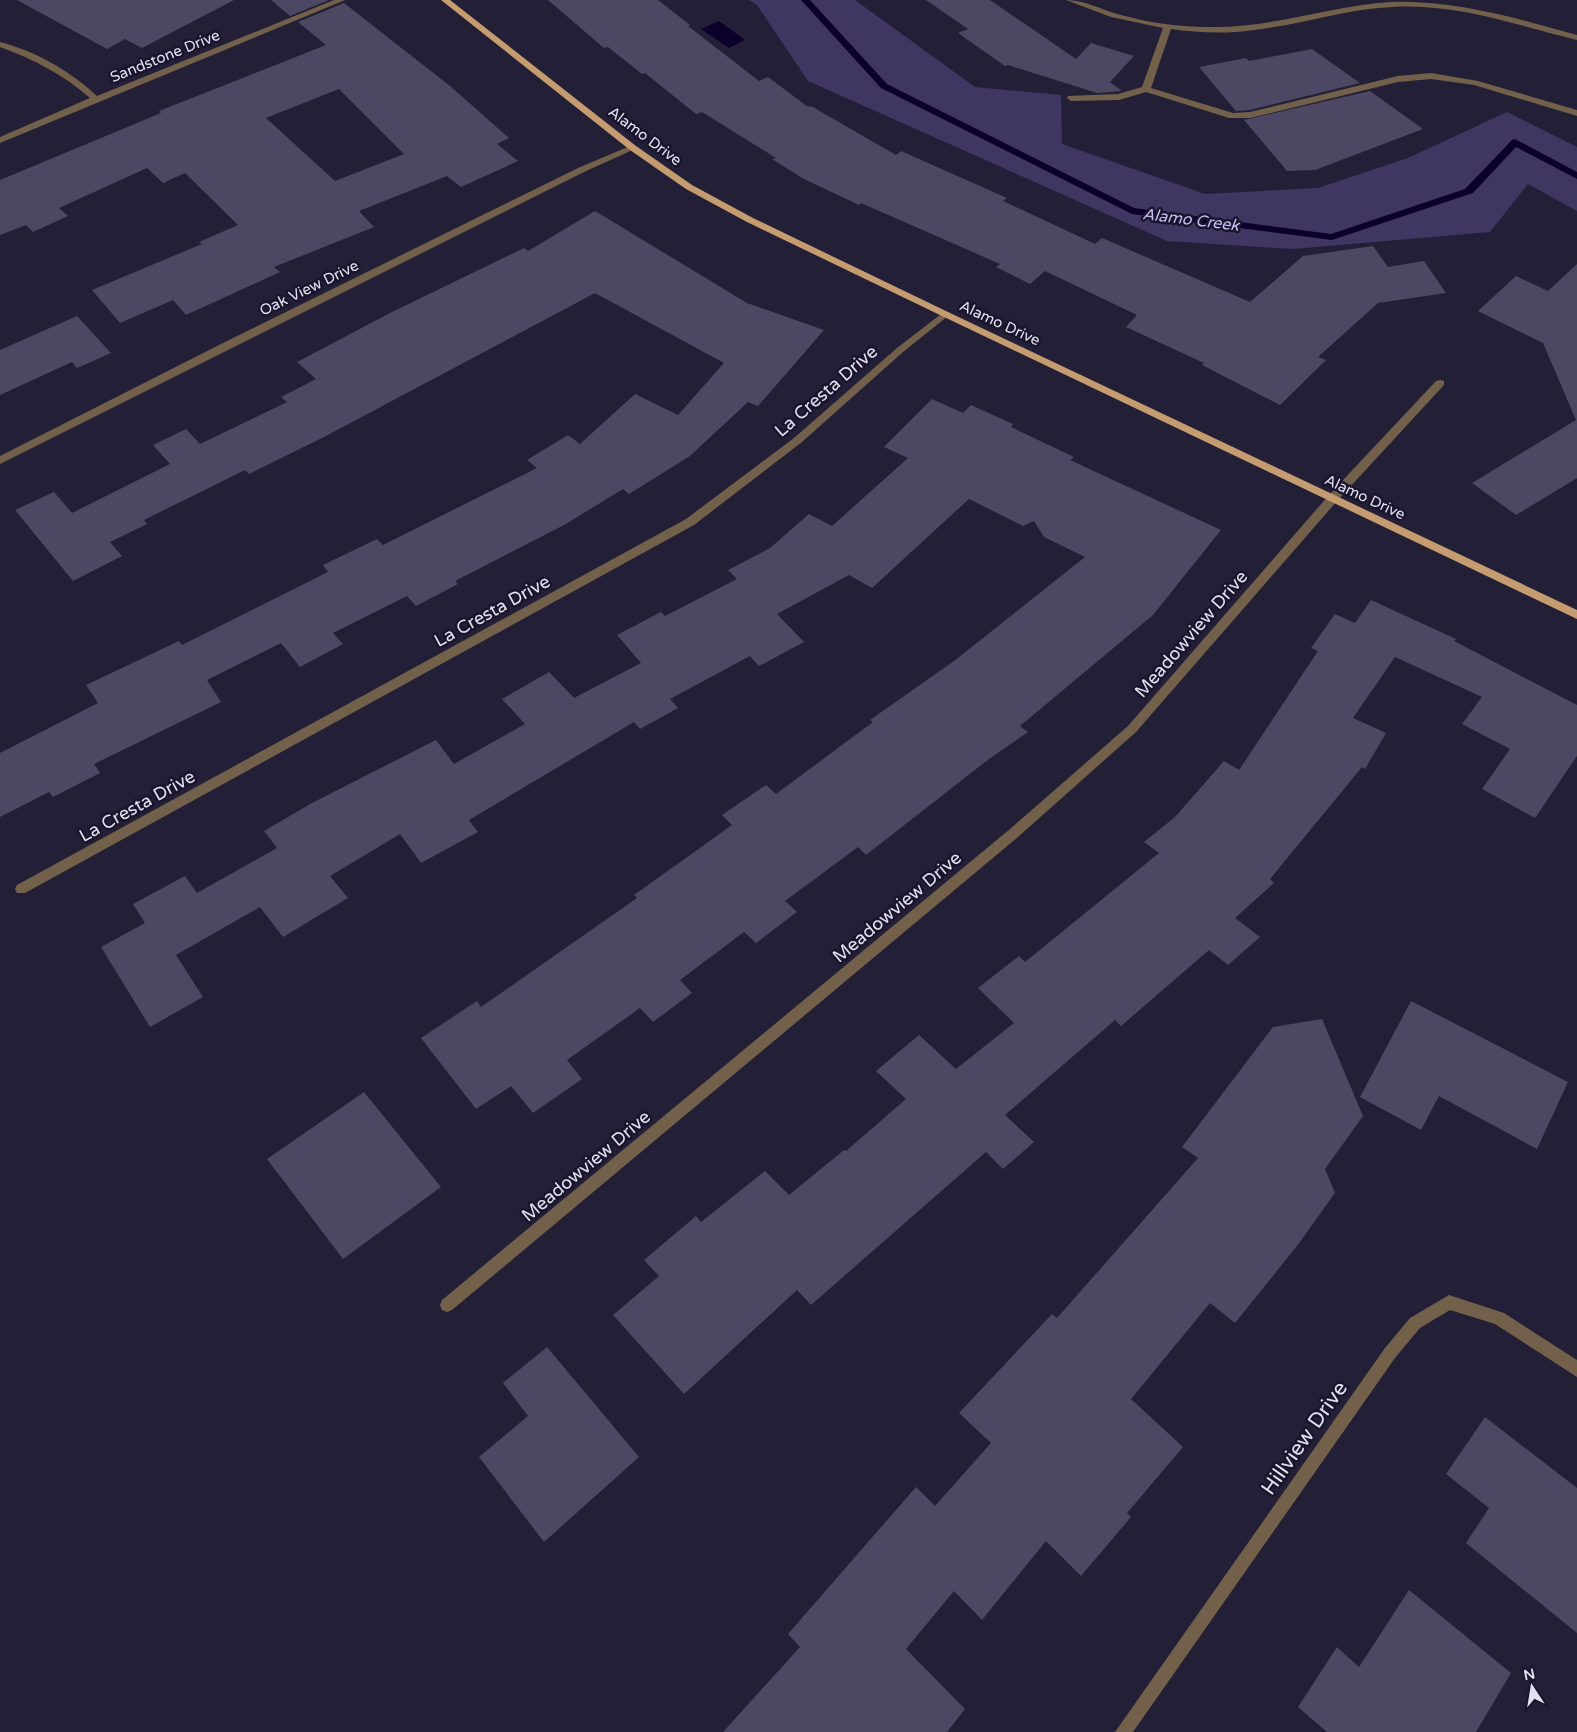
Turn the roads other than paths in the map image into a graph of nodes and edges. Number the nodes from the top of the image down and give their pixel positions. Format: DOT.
graph roads {
  1 [pos="341,0"];
  2 [pos="445,0"];
  3 [pos="1070,0"];
  4 [pos="1167,28"];
  5 [pos="1577,38"];
  6 [pos="0,44"];
  7 [pos="1146,88"];
  8 [pos="1071,98"];
  9 [pos="96,99"];
  10 [pos="1577,113"];
  11 [pos="0,140"];
  12 [pos="634,148"];
  13 [pos="945,314"];
  14 [pos="1440,383"];
  15 [pos="0,460"];
  16 [pos="1333,498"];
  17 [pos="1577,615"];
  18 [pos="21,889"];
  19 [pos="447,1305"];
  20 [pos="1577,1369"];
  21 [pos="1124,1732"];
  1 -- 9 [label="street, Sandstone Drive"];
  2 -- 12 [label="main road, Alamo Drive"];
  3 -- 4 [label="street"];
  4 -- 5 [label="street"];
  4 -- 7 [label="street"];
  6 -- 9 [label="street"];
  7 -- 8 [label="street"];
  7 -- 10 [label="street"];
  9 -- 11 [label="street, Sandstone Drive"];
  12 -- 13 [label="main road, Alamo Drive"];
  12 -- 15 [label="street, Oak View Drive"];
  13 -- 16 [label="main road, Alamo Drive"];
  13 -- 18 [label="street, La Cresta Drive"];
  14 -- 16 [label="street, Meadowview Drive"];
  16 -- 17 [label="main road, Alamo Drive"];
  16 -- 19 [label="street, Meadowview Drive"];
  20 -- 21 [label="street, Hillview Drive"];
}
